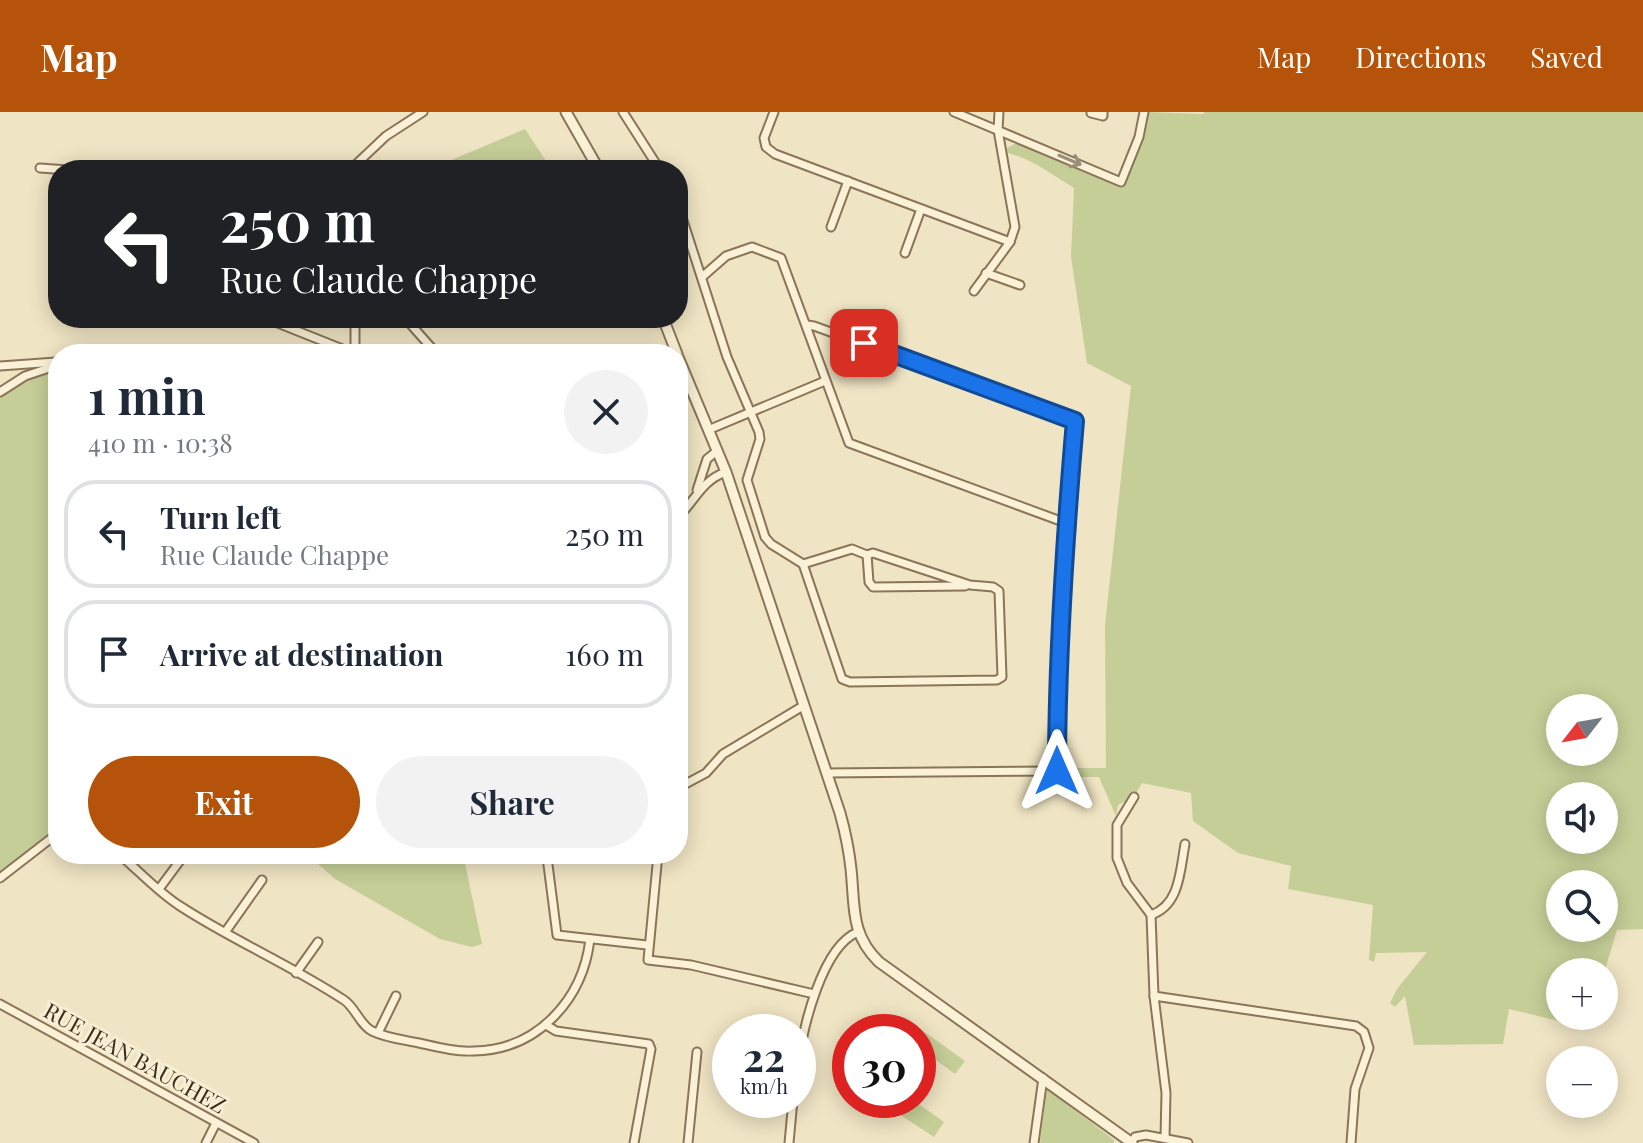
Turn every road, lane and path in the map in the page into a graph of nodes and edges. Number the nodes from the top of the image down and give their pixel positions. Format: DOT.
graph roads {
  1 [pos="423,112"];
  2 [pos="566,112"];
  3 [pos="623,112"];
  4 [pos="774,112"];
  5 [pos="954,112"];
  6 [pos="999,112"];
  7 [pos="1103,112"];
  8 [pos="1144,112"];
  9 [pos="1091,113"];
  10 [pos="998,130"];
  11 [pos="361,160"];
  12 [pos="593,160"];
  13 [pos="654,160"];
  14 [pos="40,168"];
  15 [pos="48,169"];
  16 [pos="848,181"];
  17 [pos="921,209"];
  18 [pos="831,227"];
  19 [pos="688,235"];
  20 [pos="1010,242"];
  21 [pos="905,253"];
  22 [pos="986,273"];
  23 [pos="702,277"];
  24 [pos="1020,285"];
  25 [pos="974,291"];
  26 [pos="807,325"];
  27 [pos="290,328"];
  28 [pos="414,328"];
  29 [pos="330,344"];
  30 [pos="428,344"];
  31 [pos="48,364"];
  32 [pos="0,366"];
  33 [pos="48,368"];
  34 [pos="825,381"];
  35 [pos="688,382"];
  36 [pos="0,392"];
  37 [pos="751,413"];
  38 [pos="708,430"];
  39 [pos="717,451"];
  40 [pos="726,472"];
  41 [pos="697,493"];
  42 [pos="688,507"];
  43 [pos="1066,523"];
  44 [pos="867,555"];
  45 [pos="803,564"];
  46 [pos="970,585"];
  47 [pos="803,706"];
  48 [pos="1057,771"];
  49 [pos="826,773"];
  50 [pos="1072,773"];
  51 [pos="688,783"];
  52 [pos="1134,797"];
  53 [pos="48,841"];
  54 [pos="1185,844"];
  55 [pos="130,864"];
  56 [pos="178,864"];
  57 [pos="548,864"];
  58 [pos="657,864"];
  59 [pos="0,878"];
  60 [pos="262,880"];
  61 [pos="159,889"];
  62 [pos="1151,915"];
  63 [pos="226,931"];
  64 [pos="858,932"];
  65 [pos="590,939"];
  66 [pos="318,942"];
  67 [pos="647,945"];
  68 [pos="296,973"];
  69 [pos="814,994"];
  70 [pos="396,996"];
  71 [pos="1154,996"];
  72 [pos="0,1004"];
  73 [pos="809,1014"];
  74 [pos="546,1025"];
  75 [pos="378,1033"];
  76 [pos="697,1052"];
  77 [pos="1043,1078"];
  78 [pos="791,1118"];
  79 [pos="216,1123"];
  80 [pos="1165,1138"];
  81 [pos="206,1143"];
  82 [pos="254,1143"];
  83 [pos="634,1143"];
  84 [pos="688,1143"];
  85 [pos="789,1143"];
  86 [pos="1034,1143"];
  87 [pos="1131,1143"];
  88 [pos="1188,1143"];
  89 [pos="1351,1143"];
  1 -- 11 [label="street"];
  2 -- 12 [label="street"];
  3 -- 13 [label="street"];
  4 -- 16 [label="street"];
  5 -- 10 [label="street"];
  6 -- 10 [label="street"];
  7 -- 9 [label="street"];
  10 -- 8 [label="street, one-way"];
  10 -- 20 [label="street"];
  14 -- 15 [label="street"];
  16 -- 17 [label="street"];
  16 -- 18 [label="street"];
  17 -- 20 [label="street"];
  17 -- 21 [label="street"];
  19 -- 23 [label="street"];
  20 -- 22 [label="street"];
  22 -- 24 [label="street"];
  22 -- 25 [label="street"];
  23 -- 26 [label="street"];
  23 -- 37 [label="street"];
  26 -- 34 [label="street"];
  26 -- 43 [label="street"];
  27 -- 29 [label="street"];
  28 -- 30 [label="street"];
  31 -- 32 [label="street"];
  33 -- 36 [label="street"];
  34 -- 37 [label="street"];
  34 -- 43 [label="street"];
  35 -- 38 [label="street"];
  37 -- 38 [label="street"];
  37 -- 45 [label="street"];
  38 -- 39 [label="street"];
  39 -- 40 [label="street"];
  39 -- 41 [label="street"];
  40 -- 41 [label="street"];
  40 -- 47 [label="street"];
  41 -- 42 [label="street"];
  43 -- 48 [label="street"];
  44 -- 45 [label="street"];
  44 -- 46 [label="street"];
  44 -- 46 [label="street"];
  45 -- 46 [label="street"];
  47 -- 49 [label="street"];
  47 -- 51 [label="street"];
  48 -- 49 [label="street"];
  48 -- 50 [label="street"];
  49 -- 64 [label="street"];
  52 -- 62 [label="street"];
  53 -- 59 [label="street"];
  54 -- 62 [label="street"];
  55 -- 61 [label="street"];
  56 -- 61 [label="street"];
  57 -- 65 [label="street"];
  58 -- 67 [label="street"];
  60 -- 63 [label="street"];
  61 -- 63 [label="street"];
  62 -- 71 [label="street"];
  63 -- 68 [label="street"];
  64 -- 69 [label="street"];
  64 -- 77 [label="street"];
  65 -- 67 [label="street"];
  65 -- 74 [label="street"];
  66 -- 68 [label="street"];
  67 -- 69 [label="street"];
  68 -- 75 [label="street"];
  69 -- 73 [label="street"];
  70 -- 75 [label="street"];
  71 -- 80 [label="street"];
  71 -- 89 [label="street"];
  72 -- 79 [label="street, RUE JEAN BAUCHEZ"];
  74 -- 75 [label="street"];
  74 -- 83 [label="street"];
  76 -- 84 [label="street"];
  77 -- 86 [label="street"];
  77 -- 87 [label="street"];
  78 -- 85 [label="street"];
  79 -- 81 [label="street"];
  79 -- 82 [label="street, RUE JEAN BAUCHEZ"];
  80 -- 87 [label="street"];
  80 -- 88 [label="street"];
}
